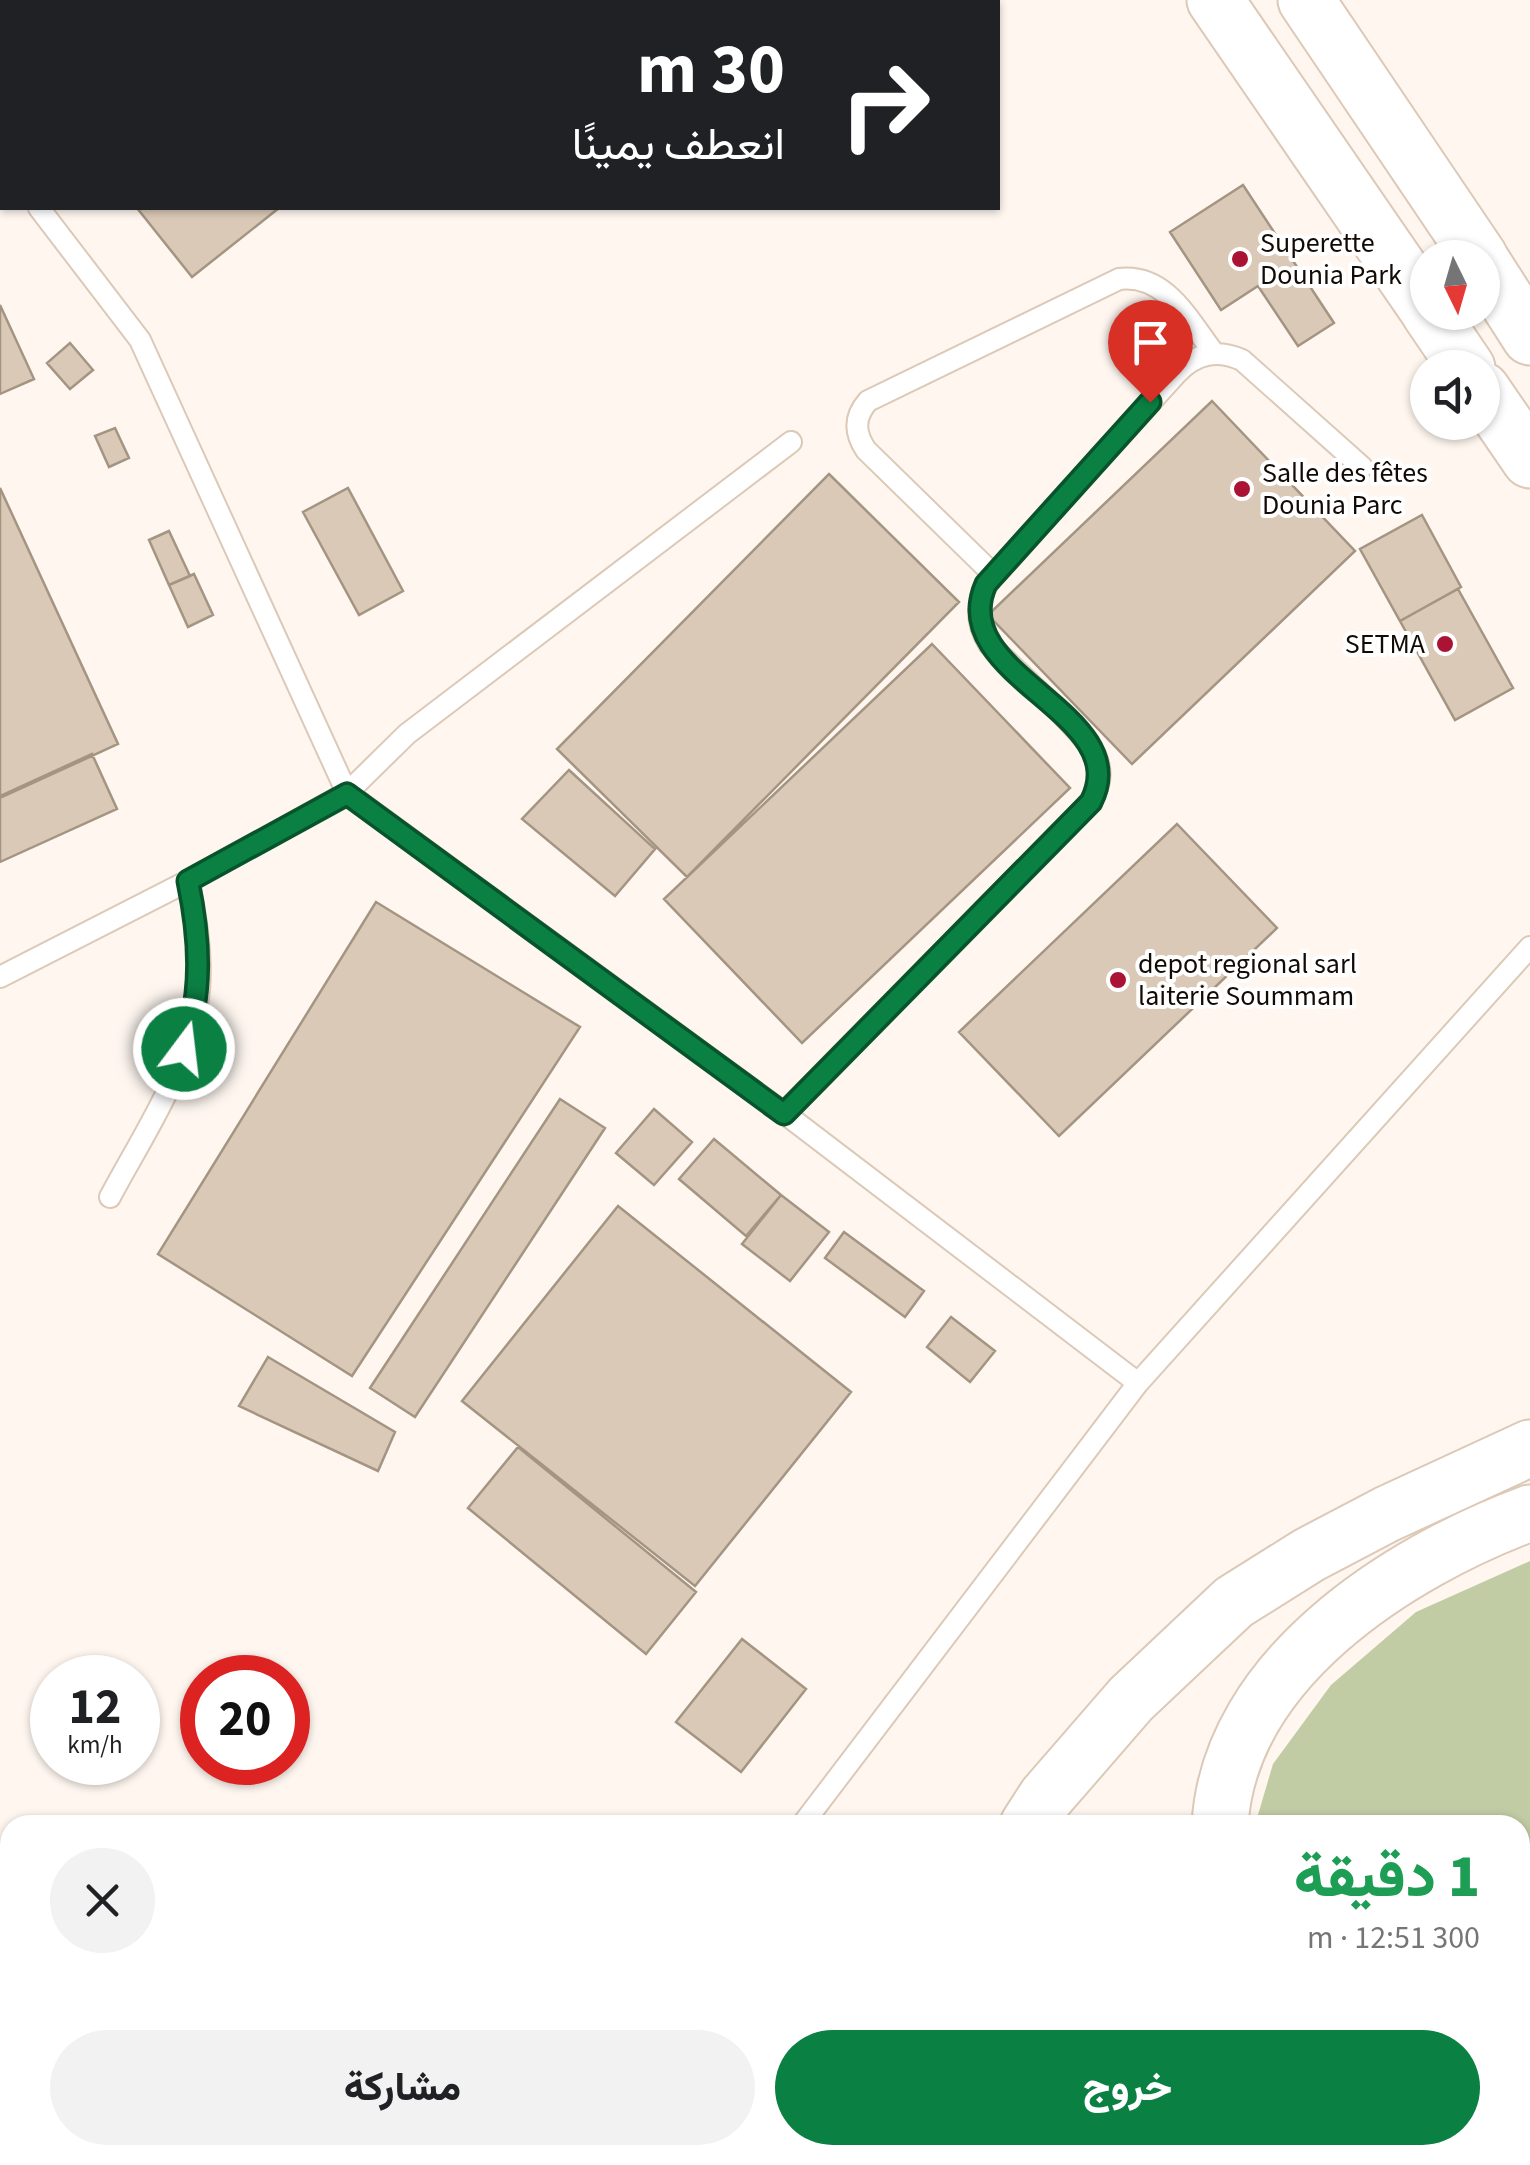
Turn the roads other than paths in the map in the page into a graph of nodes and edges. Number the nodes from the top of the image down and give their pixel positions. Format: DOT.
graph roads {
  1 [pos="1215,0"];
  2 [pos="1306,0"];
  3 [pos="41,210"];
  4 [pos="1468,240"];
  5 [pos="1410,285"];
  6 [pos="1500,290"];
  7 [pos="1530,337"];
  8 [pos="1214,353"];
  9 [pos="1500,416"];
  10 [pos="791,442"];
  11 [pos="1530,460"];
  12 [pos="1362,467"];
  13 [pos="994,574"];
  14 [pos="347,794"];
  15 [pos="188,881"];
  16 [pos="1530,948"];
  17 [pos="0,977"];
  18 [pos="784,1114"];
  19 [pos="110,1197"];
  20 [pos="1138,1383"];
  21 [pos="1530,1448"];
  22 [pos="1530,1513"];
  23 [pos="810,1815"];
  24 [pos="1034,1815"];
  25 [pos="1221,1815"];
  1 -- 5 [label="main road"];
  2 -- 4 [label="main road"];
  3 -- 14 [label="lane"];
  6 -- 7 [label="main road"];
  8 -- 12 [label="lane"];
  8 -- 13 [label="lane"];
  8 -- 13 [label="lane"];
  9 -- 11 [label="main road"];
  10 -- 14 [label="lane"];
  13 -- 18 [label="lane"];
  14 -- 15 [label="lane"];
  14 -- 18 [label="lane"];
  15 -- 17 [label="lane"];
  15 -- 19 [label="lane"];
  16 -- 20 [label="lane"];
  18 -- 20 [label="lane"];
  20 -- 23 [label="lane"];
  21 -- 24 [label="main road"];
  22 -- 25 [label="main road"];
}
